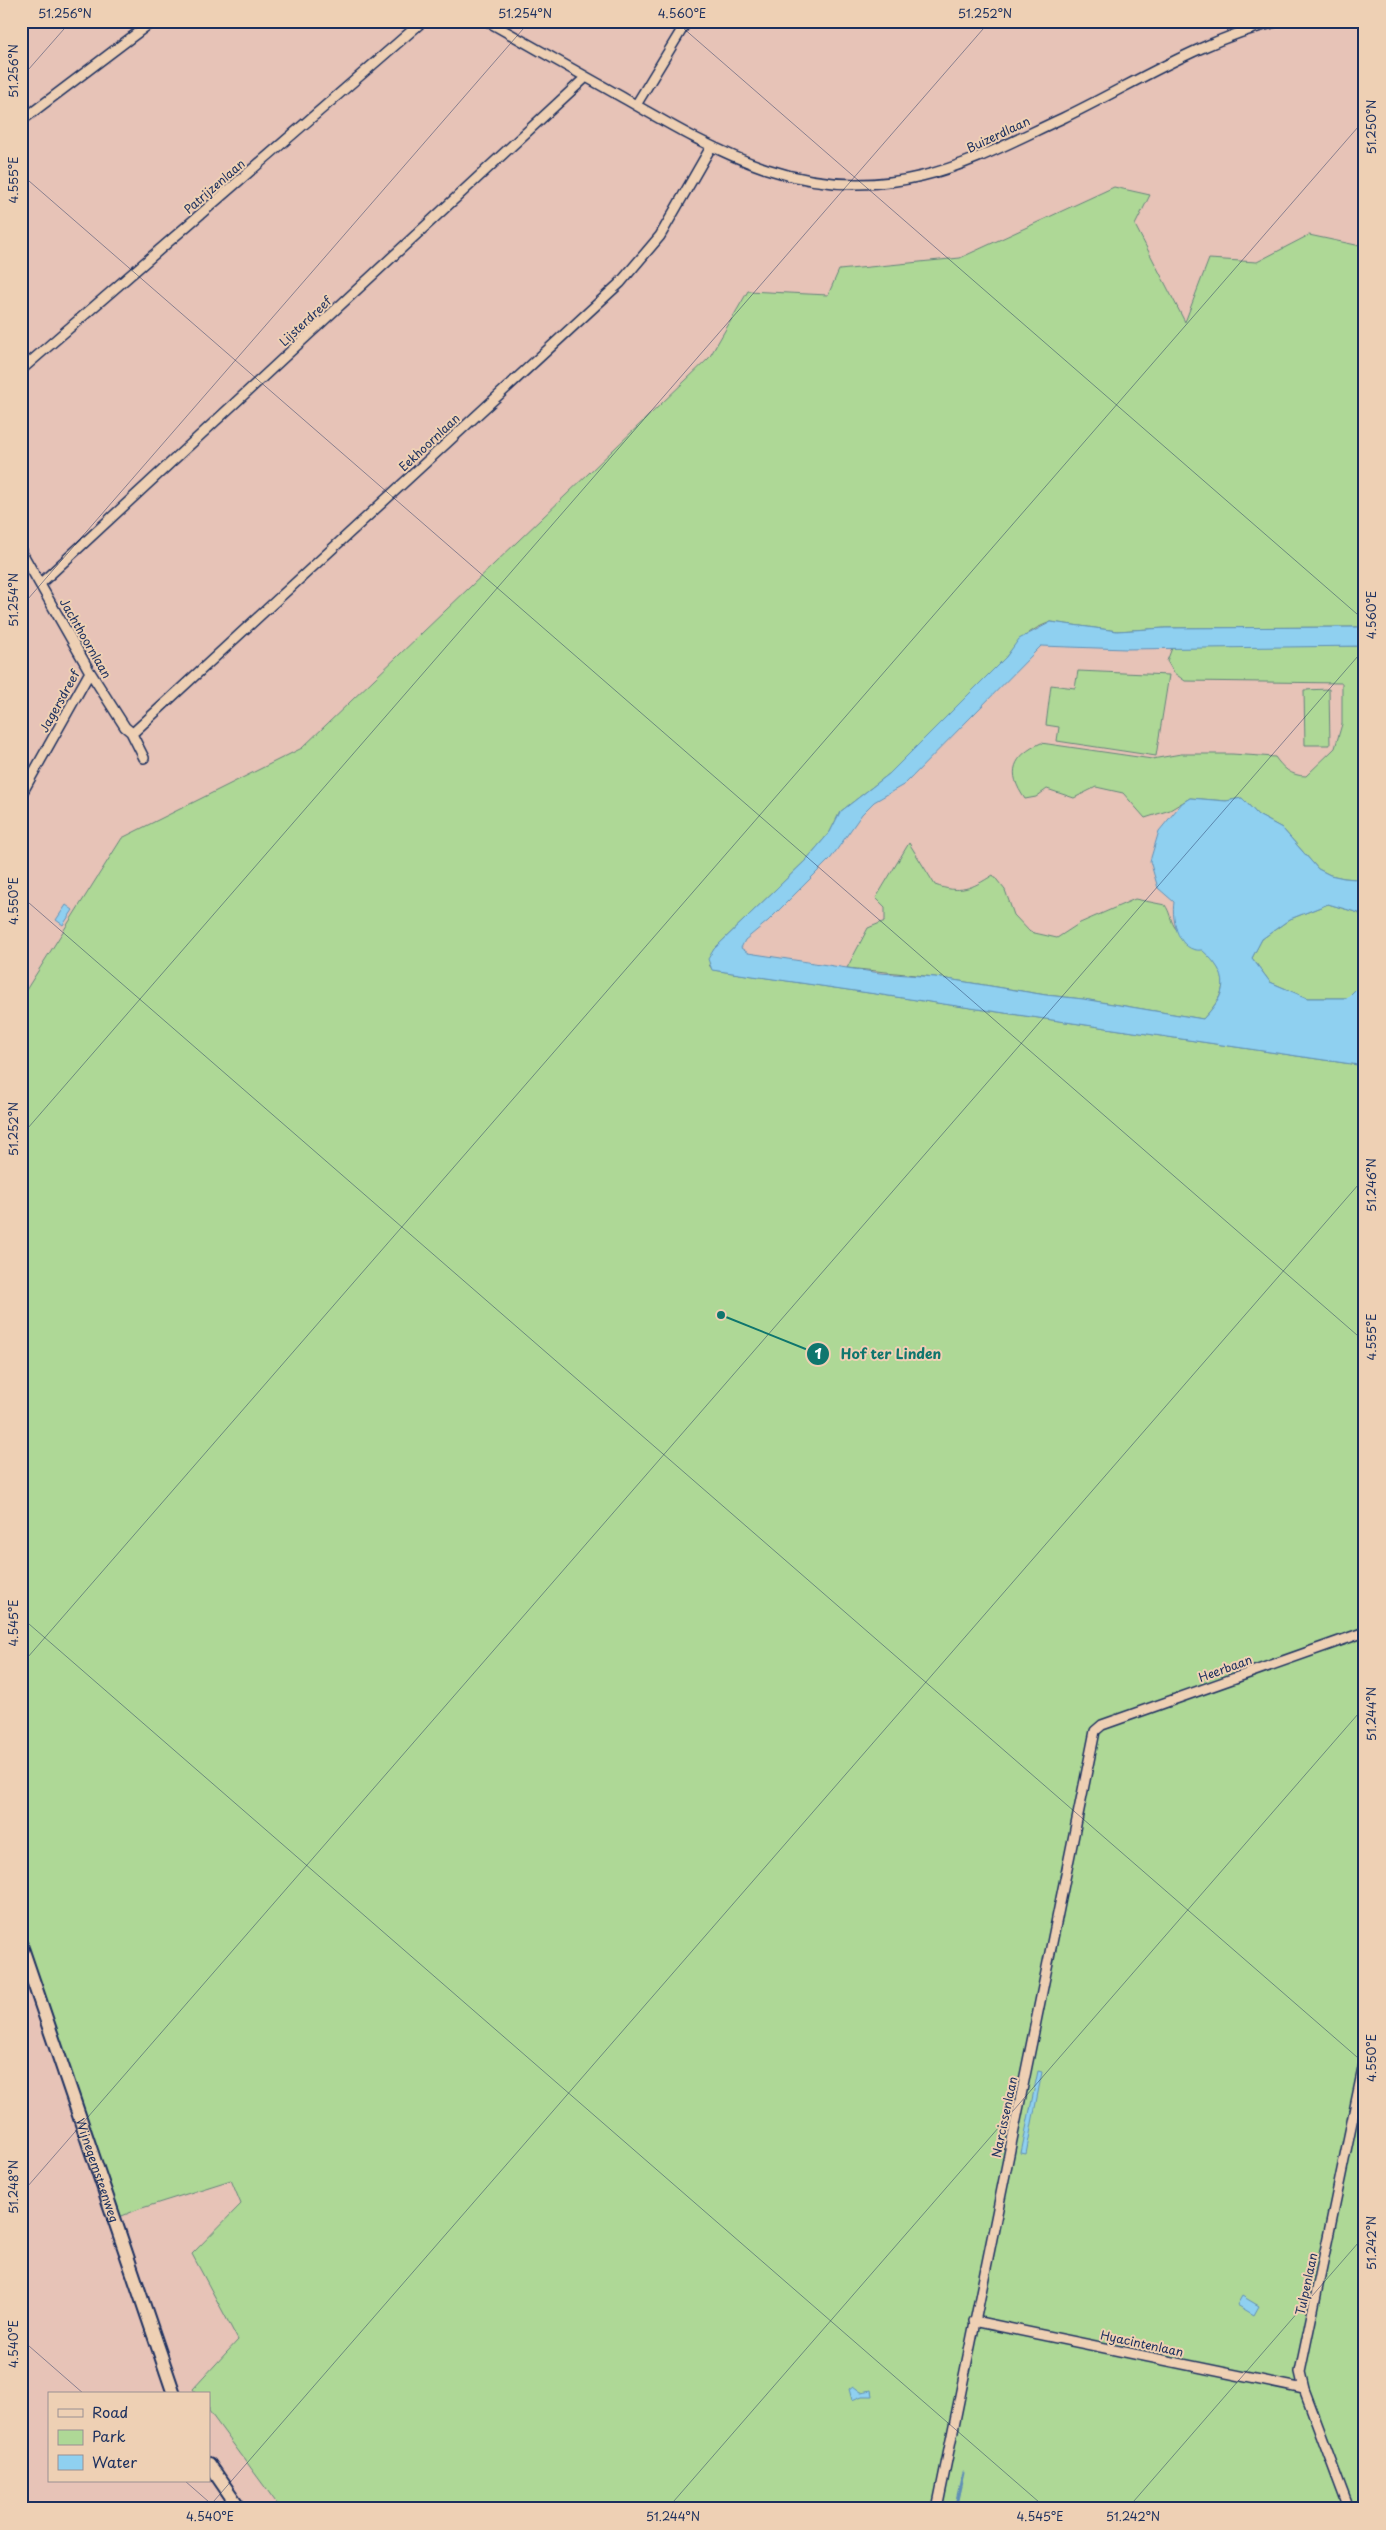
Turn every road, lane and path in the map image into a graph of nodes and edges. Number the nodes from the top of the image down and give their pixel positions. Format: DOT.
graph roads {
  1 [pos="153,21"];
  2 [pos="423,21"];
  3 [pos="487,21"];
  4 [pos="687,21"];
  5 [pos="1281,21"];
  6 [pos="586,77"];
  7 [pos="636,105"];
  8 [pos="21,122"];
  9 [pos="711,148"];
  10 [pos="21,370"];
  11 [pos="21,551"];
  12 [pos="41,583"];
  13 [pos="90,672"];
  14 [pos="133,731"];
  15 [pos="144,758"];
  16 [pos="21,770"];
  17 [pos="31,777"];
  18 [pos="21,795"];
  19 [pos="1365,1632"];
  20 [pos="1094,1730"];
  21 [pos="21,1945"];
  22 [pos="1365,2059"];
  23 [pos="974,2321"];
  24 [pos="1304,2389"];
  25 [pos="173,2392"];
  26 [pos="210,2465"];
  27 [pos="240,2509"];
  28 [pos="937,2509"];
  29 [pos="1349,2509"];
  1 -- 8 [label="street"];
  2 -- 10 [label="street, Patrijzenlaan"];
  3 -- 6 [label="street, Buizerdlaan"];
  4 -- 7 [label="street"];
  5 -- 9 [label="street, Buizerdlaan"];
  6 -- 7 [label="street, Buizerdlaan"];
  6 -- 12 [label="street, Lijsterdreef"];
  7 -- 9 [label="street, Buizerdlaan"];
  9 -- 14 [label="street, Eekhoornlaan"];
  11 -- 12 [label="street, Jachthoornlaan"];
  12 -- 13 [label="street, Jachthoornlaan"];
  13 -- 14 [label="street, Jachthoornlaan"];
  13 -- 17 [label="street, Jagersdreef"];
  14 -- 15 [label="street, Jachthoornlaan"];
  16 -- 17 [label="street"];
  17 -- 18 [label="street, Jagersdreef"];
  19 -- 20 [label="street, Heerbaan"];
  20 -- 23 [label="street, Narcissenlaan"];
  21 -- 25 [label="street, Wijnegemsteenweg"];
  22 -- 24 [label="street, Tulpenlaan"];
  23 -- 24 [label="street, Hyacintenlaan"];
  23 -- 28 [label="street, Narcissenlaan"];
  24 -- 29 [label="street, Tulpenlaan"];
  26 -- 27 [label="street"];
}
